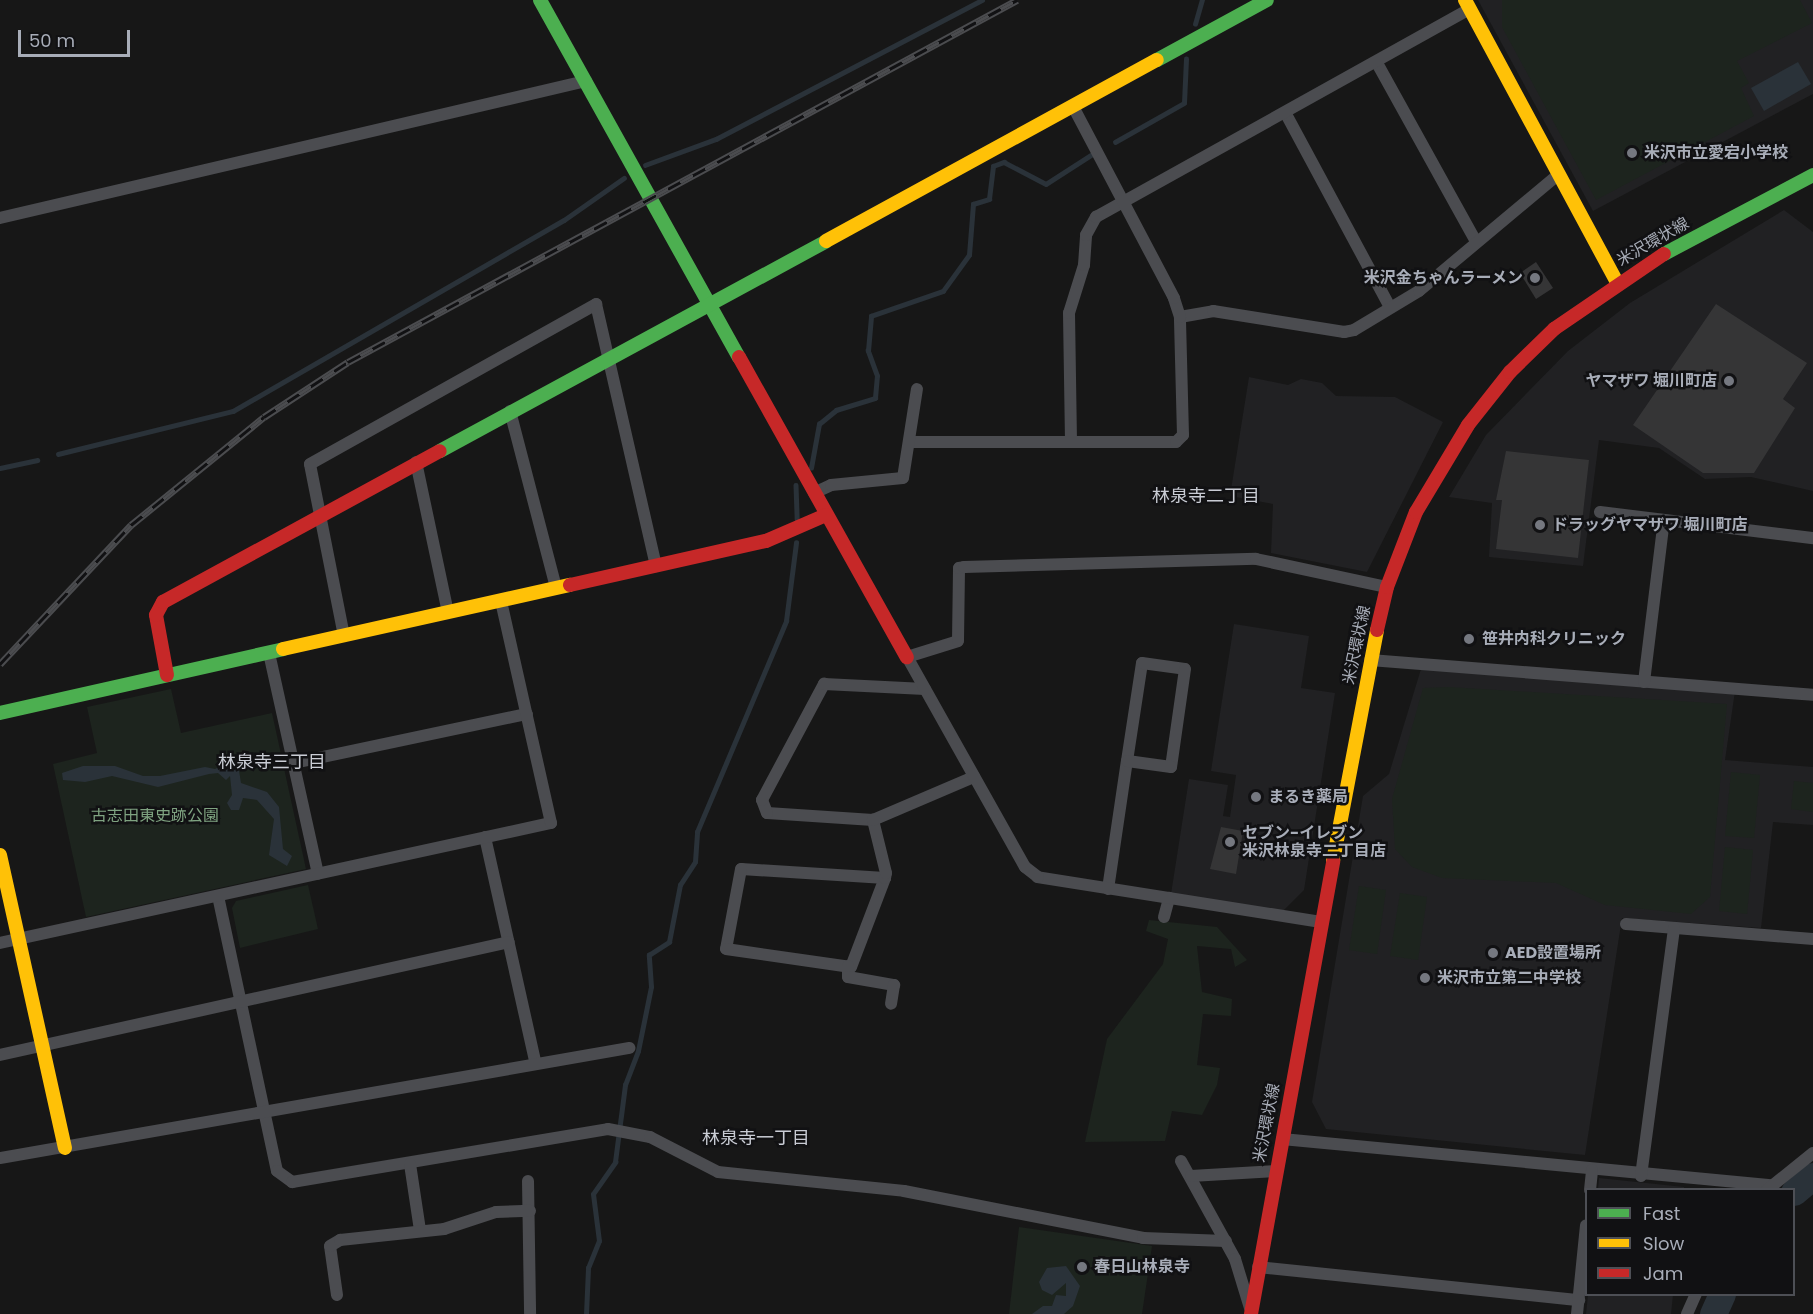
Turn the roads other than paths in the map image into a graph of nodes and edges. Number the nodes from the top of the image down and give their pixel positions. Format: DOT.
graph roads {
  1 [pos="540,0"];
  2 [pos="1267,0"];
  3 [pos="1468,5"];
  4 [pos="1377,63"];
  5 [pos="586,81"];
  6 [pos="1074,108"];
  7 [pos="1286,114"];
  8 [pos="1559,174"];
  9 [pos="1813,176"];
  10 [pos="1125,201"];
  11 [pos="0,218"];
  12 [pos="1475,240"];
  13 [pos="1617,282"];
  14 [pos="709,302"];
  15 [pos="1390,308"];
  16 [pos="1179,317"];
  17 [pos="609,357"];
  18 [pos="917,389"];
  19 [pos="510,411"];
  20 [pos="1071,441"];
  21 [pos="910,442"];
  22 [pos="416,462"];
  23 [pos="814,493"];
  24 [pos="1600,512"];
  25 [pos="826,515"];
  26 [pos="319,516"];
  27 [pos="1664,520"];
  28 [pos="1813,538"];
  29 [pos="656,566"];
  30 [pos="1387,587"];
  31 [pos="556,588"];
  32 [pos="501,602"];
  33 [pos="448,612"];
  34 [pos="344,636"];
  35 [pos="269,653"];
  36 [pos="907,657"];
  37 [pos="1370,660"];
  38 [pos="167,675"];
  39 [pos="1644,682"];
  40 [pos="925,688"];
  41 [pos="1813,695"];
  42 [pos="0,713"];
  43 [pos="527,714"];
  44 [pos="1127,761"];
  45 [pos="294,763"];
  46 [pos="974,777"];
  47 [pos="873,820"];
  48 [pos="485,837"];
  49 [pos="0,855"];
  50 [pos="318,874"];
  51 [pos="885,878"];
  52 [pos="1108,889"];
  53 [pos="218,896"];
  54 [pos="1169,898"];
  55 [pos="1164,917"];
  56 [pos="1321,922"];
  57 [pos="1626,924"];
  58 [pos="1674,928"];
  59 [pos="18,939"];
  60 [pos="1813,939"];
  61 [pos="509,942"];
  62 [pos="0,943"];
  63 [pos="848,966"];
  64 [pos="241,1000"];
  65 [pos="891,1004"];
  66 [pos="43,1046"];
  67 [pos="629,1048"];
  68 [pos="0,1055"];
  69 [pos="535,1061"];
  70 [pos="266,1113"];
  71 [pos="1282,1139"];
  72 [pos="66,1148"];
  73 [pos="1813,1152"];
  74 [pos="0,1158"];
  75 [pos="1181,1161"];
  76 [pos="410,1164"];
  77 [pos="1592,1170"];
  78 [pos="1275,1171"];
  79 [pos="1191,1176"];
  80 [pos="1641,1176"];
  81 [pos="528,1181"];
  82 [pos="1769,1187"];
  83 [pos="1590,1188"];
  84 [pos="530,1210"];
  85 [pos="420,1230"];
  86 [pos="1226,1241"];
  87 [pos="1585,1244"];
  88 [pos="1258,1267"];
  89 [pos="337,1295"];
  90 [pos="1695,1296"];
  91 [pos="1579,1300"];
  92 [pos="1251,1313"];
  93 [pos="530,1314"];
  94 [pos="1577,1314"];
  95 [pos="1686,1314"];
  1 -- 5 [label="street"];
  2 -- 6 [label="street"];
  3 -- 4 [label="street"];
  3 -- 8 [label="street"];
  4 -- 7 [label="street"];
  4 -- 12 [label="street"];
  5 -- 11 [label="street"];
  5 -- 14 [label="street"];
  6 -- 10 [label="street"];
  6 -- 14 [label="street"];
  7 -- 10 [label="street"];
  7 -- 15 [label="street"];
  8 -- 12 [label="street"];
  8 -- 13 [label="street"];
  9 -- 13 [label="street, 米沢環状線"];
  10 -- 16 [label="street"];
  10 -- 20 [label="street"];
  12 -- 15 [label="street"];
  13 -- 30 [label="street, 米沢環状線"];
  14 -- 17 [label="street"];
  14 -- 23 [label="street"];
  15 -- 16 [label="street"];
  16 -- 20 [label="street"];
  17 -- 19 [label="street"];
  17 -- 26 [label="street"];
  17 -- 29 [label="street"];
  18 -- 21 [label="street"];
  19 -- 22 [label="street"];
  19 -- 31 [label="street"];
  20 -- 21 [label="street"];
  21 -- 23 [label="street"];
  22 -- 26 [label="street"];
  22 -- 33 [label="street"];
  23 -- 25 [label="street"];
  24 -- 27 [label="street"];
  25 -- 29 [label="street"];
  25 -- 36 [label="street"];
  26 -- 34 [label="street"];
  26 -- 38 [label="street"];
  27 -- 28 [label="street"];
  27 -- 39 [label="street"];
  29 -- 31 [label="street"];
  30 -- 36 [label="street"];
  30 -- 37 [label="street, 米沢環状線"];
  31 -- 32 [label="street"];
  32 -- 33 [label="street"];
  32 -- 43 [label="street"];
  33 -- 34 [label="street"];
  34 -- 35 [label="street"];
  35 -- 38 [label="street"];
  35 -- 45 [label="street"];
  36 -- 40 [label="street"];
  37 -- 39 [label="street"];
  37 -- 56 [label="street, 米沢環状線"];
  38 -- 42 [label="street"];
  39 -- 41 [label="street"];
  40 -- 46 [label="street"];
  40 -- 47 [label="street"];
  43 -- 45 [label="street"];
  43 -- 48 [label="street"];
  44 -- 44 [label="street"];
  44 -- 52 [label="street"];
  45 -- 50 [label="street"];
  46 -- 47 [label="street"];
  46 -- 52 [label="street"];
  47 -- 51 [label="street"];
  48 -- 50 [label="street"];
  48 -- 61 [label="street"];
  49 -- 59 [label="street"];
  50 -- 53 [label="street"];
  51 -- 63 [label="street"];
  51 -- 63 [label="street"];
  52 -- 54 [label="street"];
  53 -- 59 [label="street"];
  53 -- 64 [label="street"];
  54 -- 55 [label="street"];
  54 -- 56 [label="street"];
  56 -- 71 [label="street, 米沢環状線"];
  57 -- 58 [label="street"];
  58 -- 60 [label="street"];
  58 -- 80 [label="street"];
  59 -- 62 [label="street"];
  59 -- 66 [label="street"];
  61 -- 64 [label="street"];
  61 -- 69 [label="street"];
  63 -- 65 [label="street"];
  64 -- 66 [label="street"];
  64 -- 70 [label="street"];
  66 -- 68 [label="street"];
  66 -- 72 [label="street"];
  67 -- 69 [label="street"];
  69 -- 70 [label="street"];
  70 -- 72 [label="street"];
  70 -- 76 [label="street"];
  71 -- 77 [label="street"];
  71 -- 78 [label="street, 米沢環状線"];
  72 -- 74 [label="street"];
  73 -- 82 [label="street"];
  75 -- 79 [label="street"];
  76 -- 85 [label="street"];
  76 -- 86 [label="street"];
  77 -- 80 [label="street"];
  77 -- 83 [label="street"];
  78 -- 79 [label="street"];
  78 -- 88 [label="street, 米沢環状線"];
  79 -- 86 [label="street"];
  80 -- 82 [label="street"];
  81 -- 84 [label="street"];
  84 -- 85 [label="street"];
  84 -- 93 [label="street"];
  85 -- 89 [label="street"];
  86 -- 92 [label="street"];
  87 -- 91 [label="street"];
  88 -- 91 [label="street"];
  88 -- 92 [label="street, 米沢環状線"];
  90 -- 95 [label="street"];
  91 -- 94 [label="street"];
}
